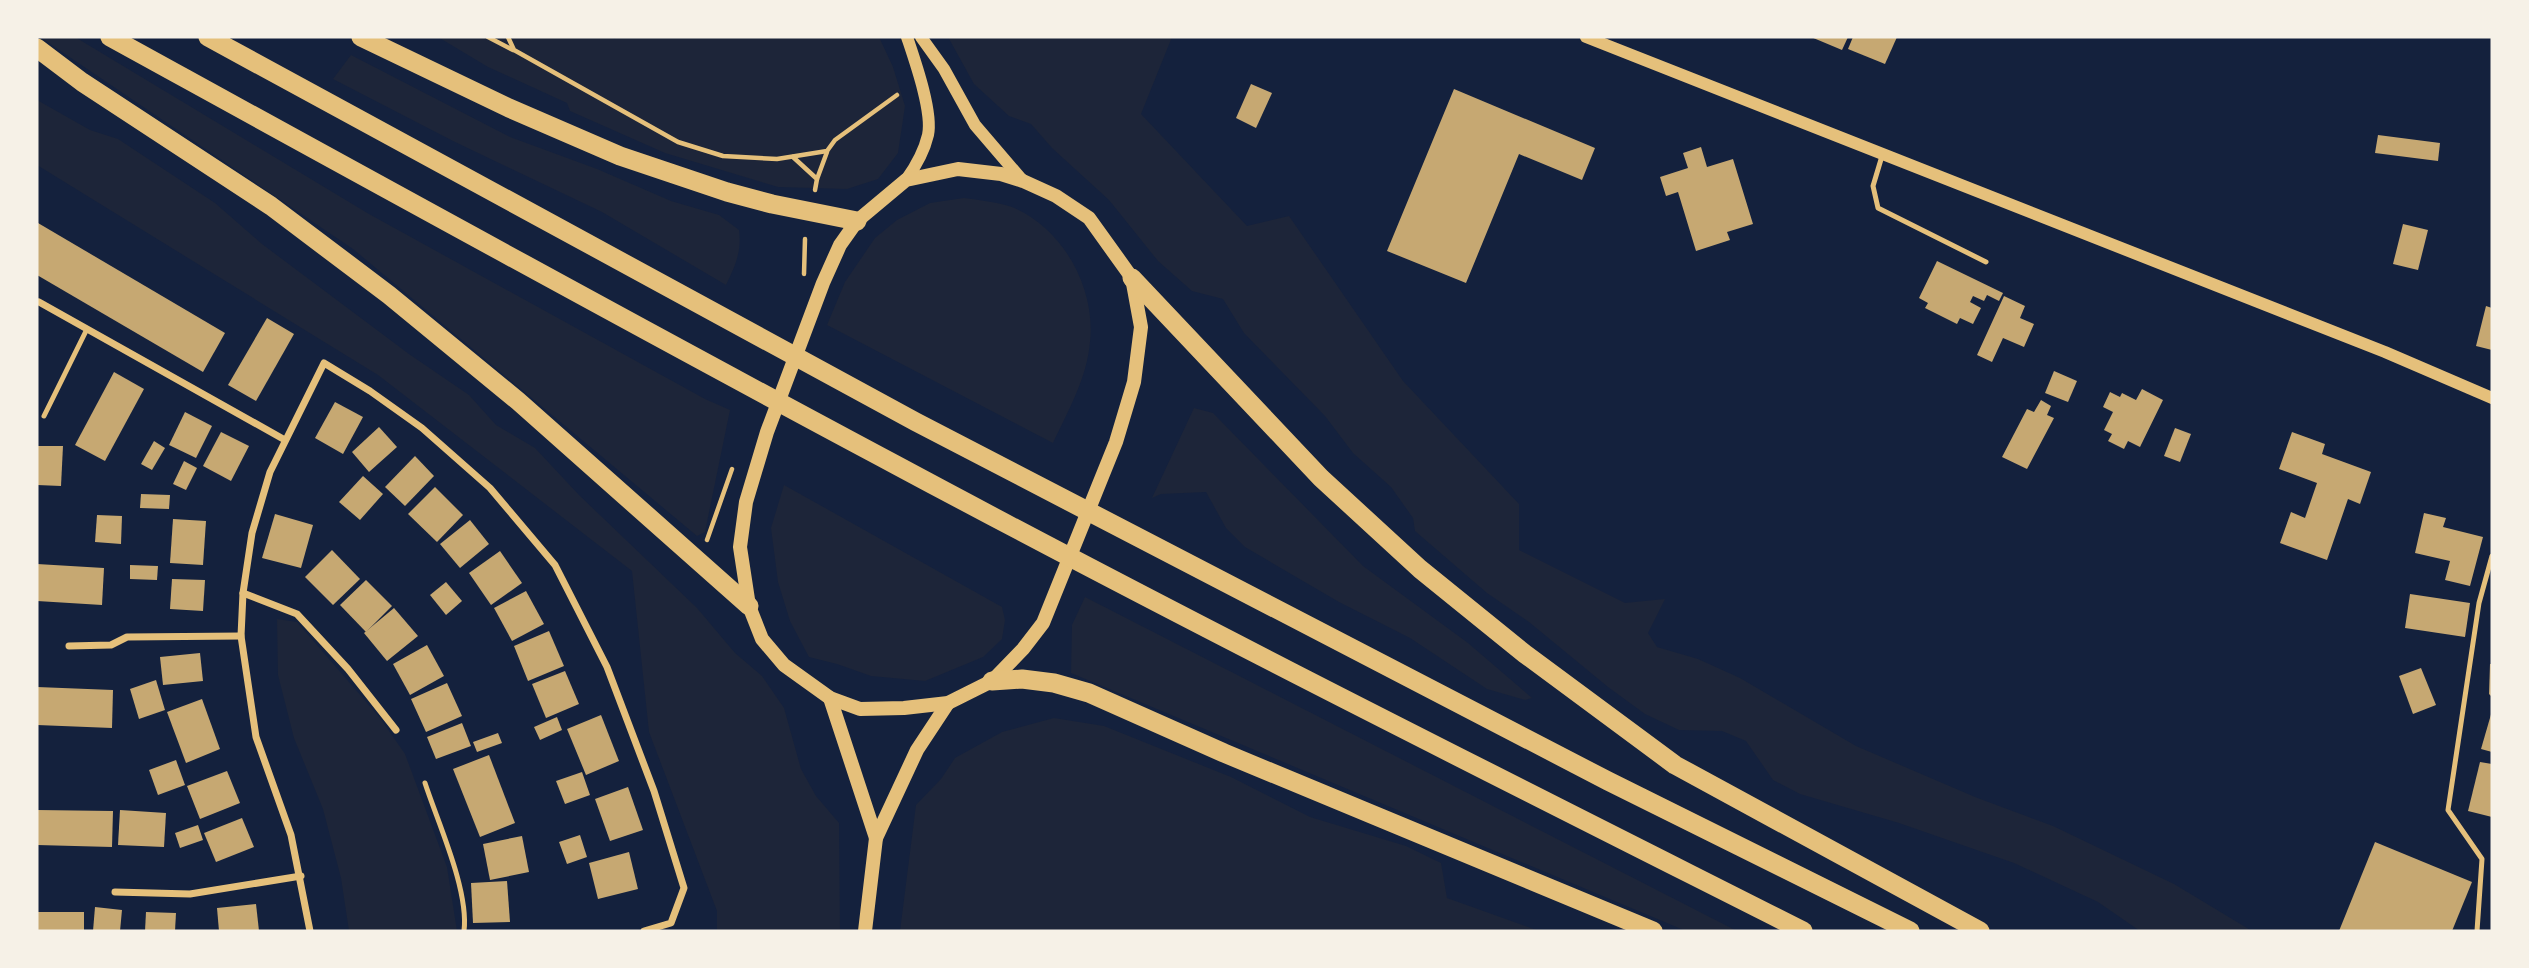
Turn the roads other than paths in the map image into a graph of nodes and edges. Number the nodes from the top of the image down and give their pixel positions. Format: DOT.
graph roads {
  1 [pos="110,37"];
  2 [pos="208,37"];
  3 [pos="361,37"];
  4 [pos="908,37"];
  5 [pos="921,37"];
  6 [pos="1586,37"];
  7 [pos="37,48"];
  8 [pos="1883,153"];
  9 [pos="906,180"];
  10 [pos="1023,181"];
  11 [pos="857,221"];
  12 [pos="1986,262"];
  13 [pos="1132,278"];
  14 [pos="39,302"];
  15 [pos="87,329"];
  16 [pos="2492,398"];
  17 [pos="44,416"];
  18 [pos="285,440"];
  19 [pos="2492,556"];
  20 [pos="243,593"];
  21 [pos="749,606"];
  22 [pos="241,636"];
  23 [pos="69,646"];
  24 [pos="992,681"];
  25 [pos="830,698"];
  26 [pos="948,703"];
  27 [pos="396,730"];
  28 [pos="425,782"];
  29 [pos="876,838"];
  30 [pos="301,876"];
  31 [pos="115,891"];
  32 [pos="310,931"];
  33 [pos="464,931"];
  34 [pos="644,931"];
  35 [pos="865,931"];
  36 [pos="1653,931"];
  37 [pos="1803,931"];
  38 [pos="1910,931"];
  39 [pos="1980,931"];
  40 [pos="2477,931"];
  1 -- 37 [label="highway"];
  2 -- 38 [label="highway"];
  3 -- 11 [label="highway"];
  4 -- 9 [label="street"];
  5 -- 10 [label="street"];
  6 -- 8 [label="street"];
  7 -- 21 [label="highway"];
  8 -- 12 [label="lane"];
  8 -- 16 [label="street"];
  9 -- 10 [label="main road"];
  9 -- 11 [label="main road"];
  10 -- 13 [label="main road"];
  11 -- 21 [label="main road"];
  13 -- 24 [label="main road"];
  13 -- 39 [label="highway"];
  14 -- 15 [label="street"];
  15 -- 17 [label="lane"];
  15 -- 18 [label="street"];
  18 -- 20 [label="street"];
  18 -- 34 [label="street"];
  19 -- 40 [label="lane"];
  20 -- 22 [label="street"];
  20 -- 27 [label="street"];
  21 -- 25 [label="main road"];
  22 -- 23 [label="street"];
  22 -- 30 [label="street"];
  24 -- 26 [label="main road"];
  24 -- 36 [label="highway"];
  25 -- 26 [label="main road"];
  25 -- 29 [label="main road"];
  26 -- 29 [label="main road"];
  28 -- 33 [label="lane"];
  29 -- 35 [label="main road"];
  30 -- 31 [label="street"];
  30 -- 32 [label="street"];
}
